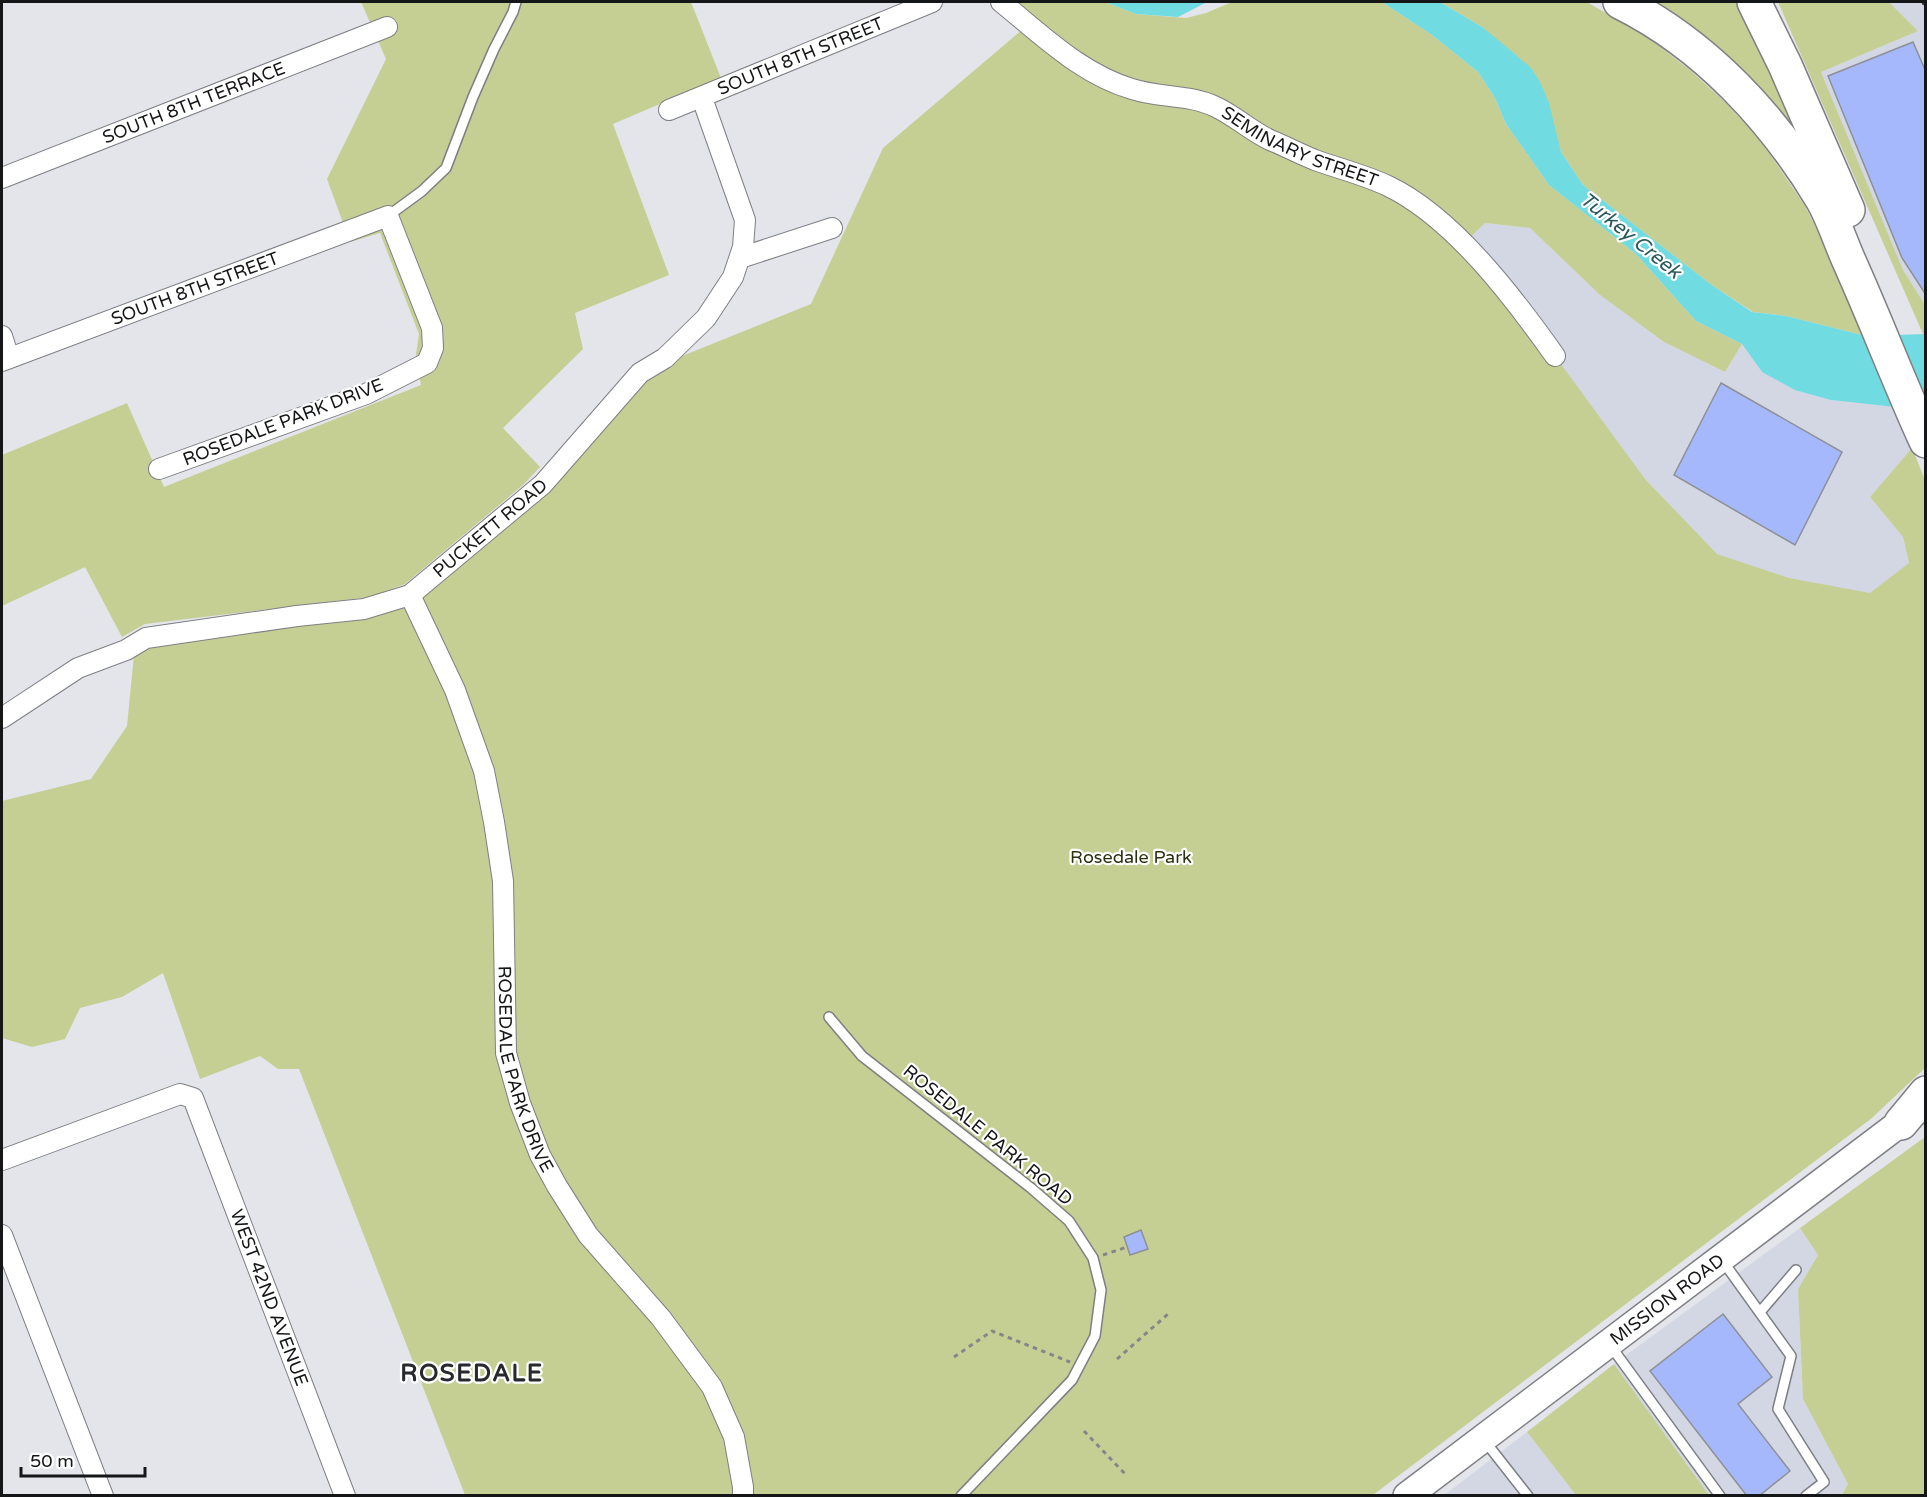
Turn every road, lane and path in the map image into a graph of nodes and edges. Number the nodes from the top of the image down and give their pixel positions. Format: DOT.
graph roads {
  1 [pos="516,2"];
  2 [pos="932,2"];
  3 [pos="1001,2"];
  4 [pos="1620,2"];
  5 [pos="1754,2"];
  6 [pos="387,27"];
  7 [pos="702,98"];
  8 [pos="669,110"];
  9 [pos="2,178"];
  10 [pos="388,216"];
  11 [pos="832,228"];
  12 [pos="740,258"];
  13 [pos="1875,296"];
  14 [pos="2,336"];
  15 [pos="1555,356"];
  16 [pos="5,360"];
  17 [pos="1926,392"];
  18 [pos="1925,439"];
  19 [pos="159,469"];
  20 [pos="410,595"];
  21 [pos="2,718"];
  22 [pos="829,1017"];
  23 [pos="1926,1093"];
  24 [pos="1918,1113"];
  25 [pos="2,1160"];
  26 [pos="2,1235"];
  27 [pos="1127,1246"];
  28 [pos="1093,1258"];
  29 [pos="1721,1258"];
  30 [pos="1796,1270"];
  31 [pos="1760,1312"];
  32 [pos="1168,1314"];
  33 [pos="1608,1343"];
  34 [pos="954,1357"];
  35 [pos="1117,1359"];
  36 [pos="1080,1366"];
  37 [pos="1084,1431"];
  38 [pos="1483,1438"];
  39 [pos="1127,1476"];
  40 [pos="1410,1495"];
  41 [pos="104,1496"];
  42 [pos="345,1496"];
  43 [pos="743,1496"];
  44 [pos="962,1496"];
  45 [pos="1528,1496"];
  46 [pos="1720,1496"];
  47 [pos="1806,1496"];
  1 -- 10 [label="lane"];
  2 -- 7 [label="street, SOUTH 8TH STREET"];
  3 -- 15 [label="street, SEMINARY STREET"];
  4 -- 13 [label="highway"];
  5 -- 13 [label="highway"];
  6 -- 9 [label="street, SOUTH 8TH TERRACE"];
  7 -- 8 [label="street, SOUTH 8TH STREET"];
  7 -- 12 [label="street, PUCKETT ROAD"];
  10 -- 16 [label="street, SOUTH 8TH STREET"];
  10 -- 19 [label="street, ROSEDALE PARK DRIVE"];
  11 -- 12 [label="street"];
  12 -- 20 [label="street, PUCKETT ROAD"];
  13 -- 17 [label="highway"];
  13 -- 18 [label="highway"];
  14 -- 16 [label="street"];
  20 -- 21 [label="street, PUCKETT ROAD"];
  20 -- 43 [label="street, ROSEDALE PARK DRIVE"];
  22 -- 28 [label="lane, ROSEDALE PARK ROAD"];
  23 -- 24 [label="highway"];
  24 -- 29 [label="main road, MISSION ROAD"];
  25 -- 42 [label="street, WEST 42ND AVENUE"];
  26 -- 41 [label="street"];
  27 -- 28 [label="path"];
  28 -- 36 [label="lane, ROSEDALE PARK ROAD"];
  29 -- 31 [label="lane"];
  29 -- 33 [label="main road, MISSION ROAD"];
  30 -- 31 [label="lane"];
  31 -- 47 [label="lane"];
  32 -- 35 [label="path"];
  33 -- 38 [label="main road, MISSION ROAD"];
  33 -- 46 [label="lane"];
  34 -- 36 [label="path"];
  36 -- 44 [label="lane, ROSEDALE PARK ROAD"];
  37 -- 39 [label="path"];
  38 -- 40 [label="main road, MISSION ROAD"];
  38 -- 45 [label="lane"];
}
